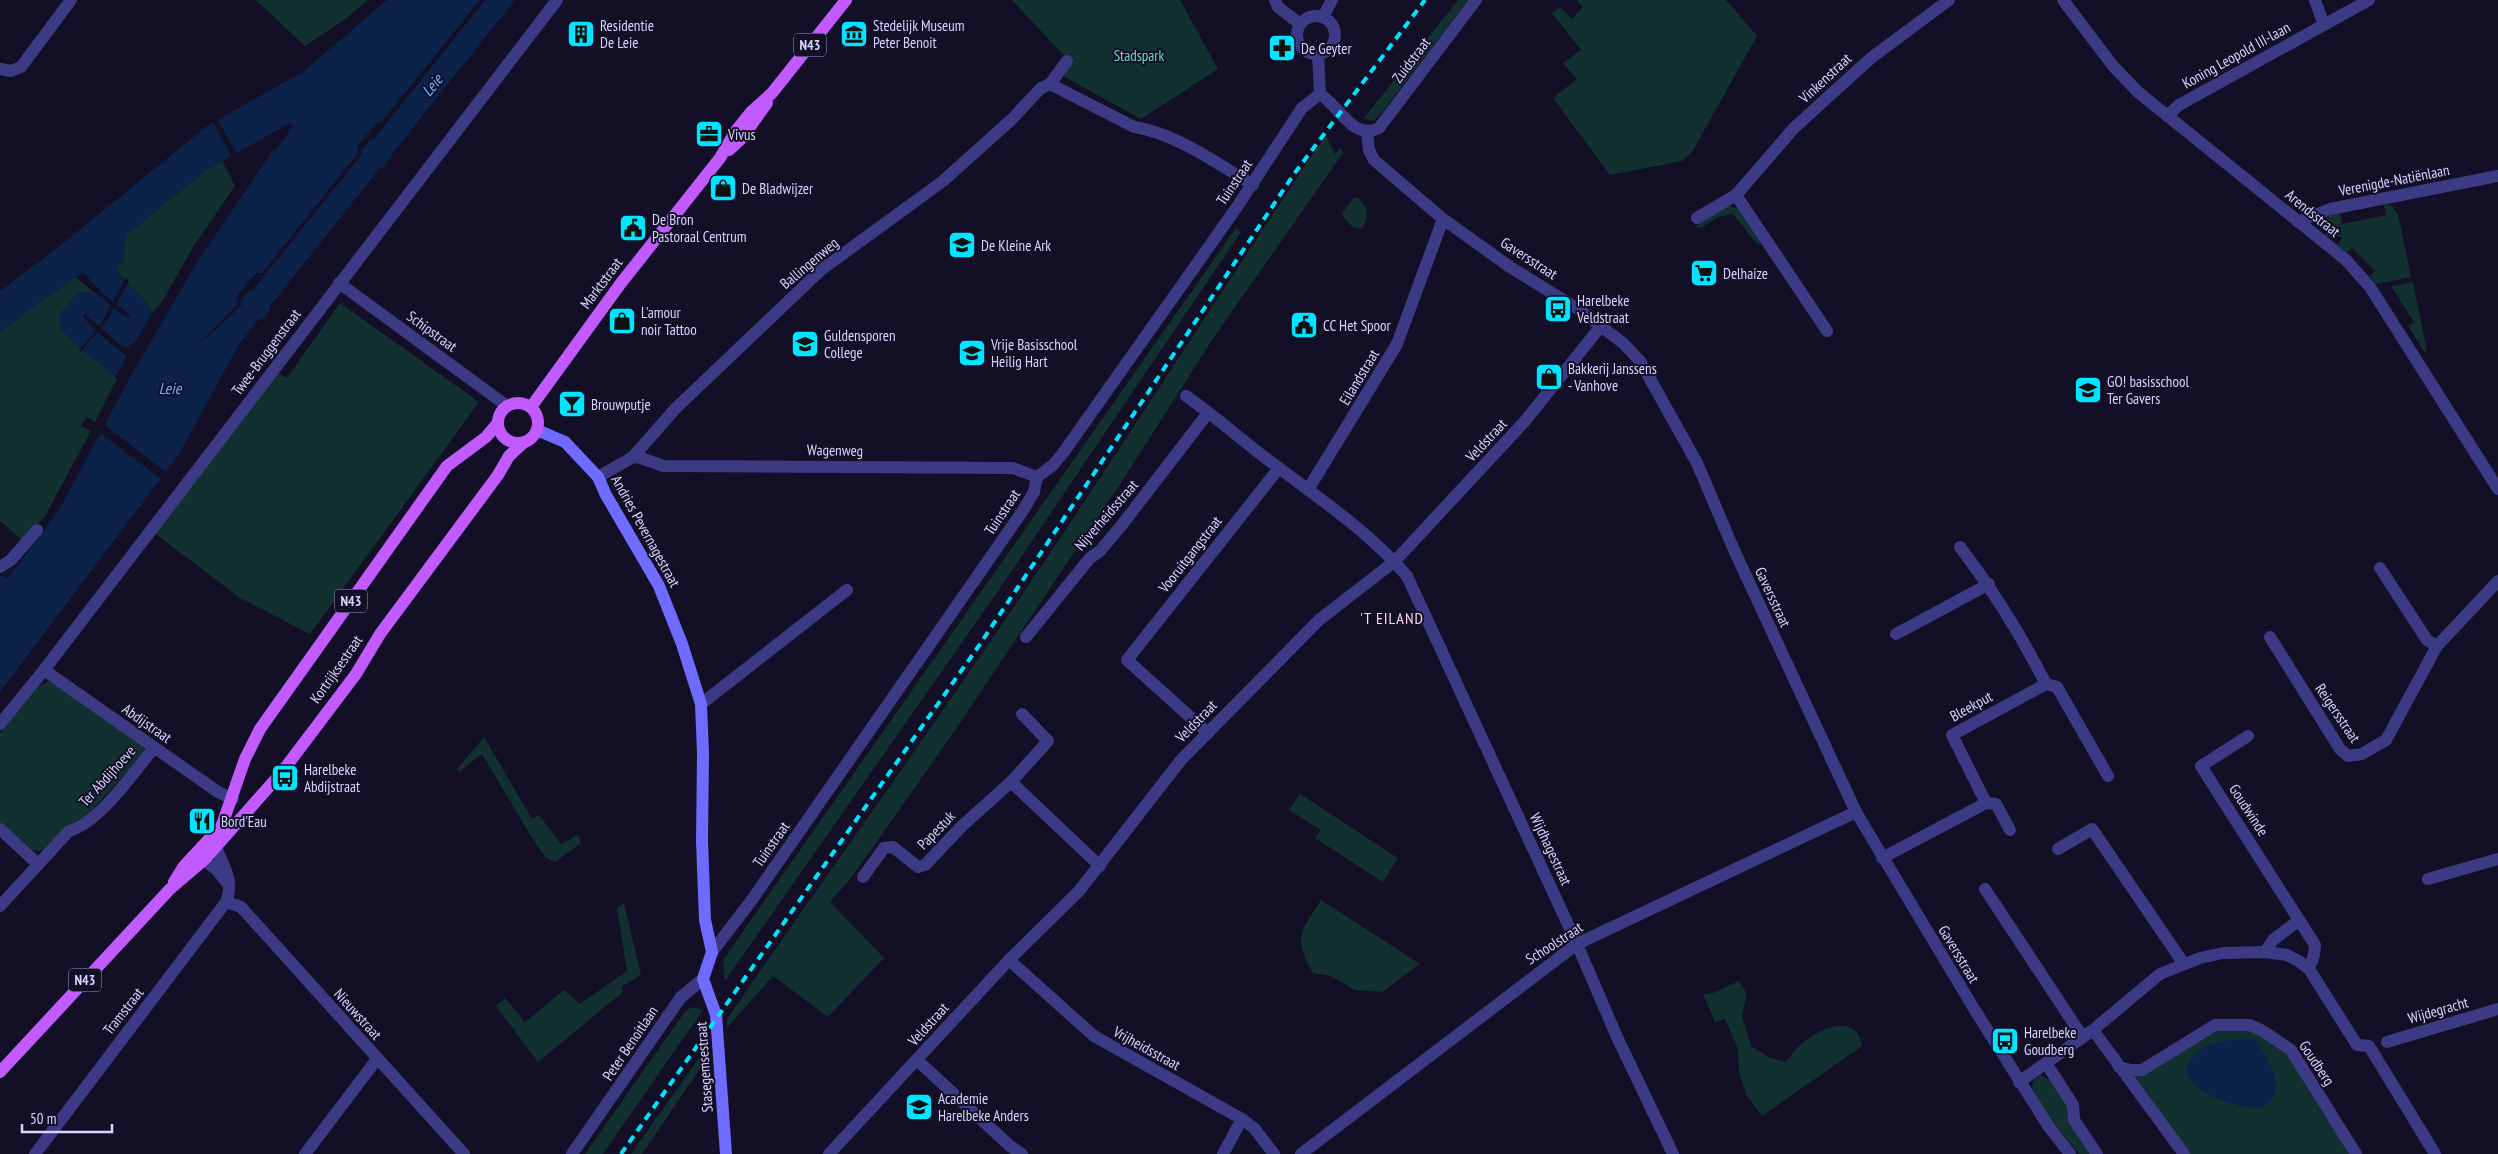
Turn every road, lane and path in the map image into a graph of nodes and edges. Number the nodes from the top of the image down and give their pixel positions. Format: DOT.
graph roads {
  1 [pos="71,0"];
  2 [pos="557,0"];
  3 [pos="846,0"];
  4 [pos="1275,0"];
  5 [pos="1332,0"];
  6 [pos="1476,0"];
  7 [pos="1949,0"];
  8 [pos="2063,0"];
  9 [pos="2315,0"];
  10 [pos="2369,0"];
  11 [pos="1323,17"];
  12 [pos="1300,24"];
  13 [pos="2324,25"];
  14 [pos="1318,54"];
  15 [pos="1067,61"];
  16 [pos="0,69"];
  17 [pos="1050,84"];
  18 [pos="1320,94"];
  19 [pos="2167,116"];
  20 [pos="1367,132"];
  21 [pos="2498,176"];
  22 [pos="1253,184"];
  23 [pos="1736,195"];
  24 [pos="1697,218"];
  25 [pos="1443,219"];
  26 [pos="2298,222"];
  27 [pos="339,283"];
  28 [pos="1601,326"];
  29 [pos="1827,331"];
  30 [pos="1186,396"];
  31 [pos="507,406"];
  32 [pos="531,407"];
  33 [pos="1208,413"];
  34 [pos="498,423"];
  35 [pos="537,430"];
  36 [pos="523,443"];
  37 [pos="633,457"];
  38 [pos="1279,468"];
  39 [pos="598,477"];
  40 [pos="1037,477"];
  41 [pos="1309,488"];
  42 [pos="2498,489"];
  43 [pos="37,530"];
  44 [pos="1960,546"];
  45 [pos="1394,561"];
  46 [pos="0,567"];
  47 [pos="2380,568"];
  48 [pos="2498,581"];
  49 [pos="1989,584"];
  50 [pos="847,590"];
  51 [pos="1896,634"];
  52 [pos="1026,636"];
  53 [pos="2270,637"];
  54 [pos="2437,646"];
  55 [pos="44,670"];
  56 [pos="2046,684"];
  57 [pos="701,704"];
  58 [pos="1022,714"];
  59 [pos="0,724"];
  60 [pos="1208,733"];
  61 [pos="2248,736"];
  62 [pos="154,748"];
  63 [pos="2108,776"];
  64 [pos="1011,782"];
  65 [pos="232,799"];
  66 [pos="1986,804"];
  67 [pos="249,809"];
  68 [pos="1856,812"];
  69 [pos="0,829"];
  70 [pos="2010,830"];
  71 [pos="216,847"];
  72 [pos="2058,849"];
  73 [pos="200,856"];
  74 [pos="1882,858"];
  75 [pos="2498,859"];
  76 [pos="38,864"];
  77 [pos="1100,866"];
  78 [pos="863,877"];
  79 [pos="2428,879"];
  80 [pos="230,885"];
  81 [pos="1986,890"];
  82 [pos="226,902"];
  83 [pos="0,906"];
  84 [pos="2298,921"];
  85 [pos="1577,944"];
  86 [pos="712,952"];
  87 [pos="2265,952"];
  88 [pos="1009,960"];
  89 [pos="2184,964"];
  90 [pos="2309,969"];
  91 [pos="703,980"];
  92 [pos="2498,1009"];
  93 [pos="2087,1033"];
  94 [pos="2387,1042"];
  95 [pos="377,1059"];
  96 [pos="917,1060"];
  97 [pos="2046,1063"];
  98 [pos="2119,1067"];
  99 [pos="0,1072"];
  100 [pos="2020,1082"];
  101 [pos="1242,1119"];
  102 [pos="35,1154"];
  103 [pos="306,1154"];
  104 [pos="464,1154"];
  105 [pos="572,1154"];
  106 [pos="726,1154"];
  107 [pos="829,1154"];
  108 [pos="1022,1154"];
  109 [pos="1223,1154"];
  110 [pos="1274,1154"];
  111 [pos="1301,1154"];
  112 [pos="1673,1154"];
  113 [pos="2070,1154"];
  114 [pos="2097,1154"];
  115 [pos="2184,1154"];
  116 [pos="2356,1154"];
  117 [pos="2435,1154"];
  1 -- 16 [label="street"];
  2 -- 27 [label="street, Twee-Bruggenstraat"];
  3 -- 32 [label="main road, Marktstraat / N43"];
  4 -- 12 [label="street"];
  5 -- 11 [label="street"];
  6 -- 20 [label="street, Zuidstraat"];
  7 -- 23 [label="street, Vinkenstraat"];
  8 -- 19 [label="street, Arendsstraat"];
  9 -- 13 [label="street"];
  10 -- 13 [label="street, Koning Leopold III-laan"];
  11 -- 12 [label="street"];
  11 -- 14 [label="street"];
  12 -- 14 [label="street"];
  13 -- 19 [label="street, Koning Leopold III-laan"];
  14 -- 18 [label="street"];
  15 -- 17 [label="street, Ballingenweg"];
  17 -- 22 [label="street"];
  17 -- 37 [label="street, Ballingenweg"];
  18 -- 20 [label="street"];
  18 -- 22 [label="street, Tuinstraat"];
  19 -- 26 [label="street, Arendsstraat"];
  20 -- 25 [label="street, Gaversstraat"];
  21 -- 26 [label="street, Verenigde-Natiënlaan"];
  22 -- 40 [label="street, Tuinstraat"];
  23 -- 24 [label="street, Vinkenstraat"];
  23 -- 29 [label="street"];
  25 -- 28 [label="street, Gaversstraat"];
  25 -- 41 [label="street, Eilandstraat"];
  26 -- 42 [label="street, Arendsstraat"];
  27 -- 31 [label="street, Schipstraat"];
  27 -- 55 [label="street, Twee-Bruggenstraat"];
  28 -- 45 [label="street, Veldstraat"];
  28 -- 68 [label="street, Gaversstraat"];
  30 -- 33 [label="street"];
  31 -- 32 [label="main road"];
  31 -- 34 [label="main road, N43"];
  32 -- 35 [label="main road"];
  33 -- 38 [label="street"];
  33 -- 52 [label="street, Nijverheidsstraat"];
  34 -- 36 [label="main road"];
  34 -- 65 [label="main road, Kortrijksestraat / N43"];
  35 -- 36 [label="main road, N43"];
  35 -- 39 [label="street, Andries Pevernagestraat"];
  36 -- 67 [label="main road, Kortrijksestraat / N43"];
  37 -- 39 [label="street, Ballingenweg"];
  37 -- 40 [label="street, Wagenweg"];
  38 -- 41 [label="street"];
  38 -- 60 [label="street, Vooruitgangstraat"];
  39 -- 57 [label="street, Andries Pevernagestraat"];
  40 -- 86 [label="street, Tuinstraat"];
  41 -- 45 [label="street"];
  43 -- 46 [label="street"];
  44 -- 49 [label="street"];
  45 -- 60 [label="street, Veldstraat"];
  45 -- 85 [label="street, Wijdhagestraat"];
  47 -- 54 [label="street"];
  48 -- 54 [label="street, Reigersstraat"];
  49 -- 51 [label="street"];
  49 -- 56 [label="street"];
  50 -- 57 [label="street"];
  53 -- 54 [label="street, Reigersstraat"];
  55 -- 59 [label="street, Twee-Bruggenstraat"];
  55 -- 62 [label="street, Abdijstraat"];
  56 -- 63 [label="street"];
  56 -- 66 [label="street, Bleekput"];
  57 -- 86 [label="street, Andries Pevernagestraat"];
  58 -- 64 [label="street, Papestuk"];
  60 -- 77 [label="street, Veldstraat"];
  61 -- 84 [label="street, Goudwinde"];
  62 -- 65 [label="street, Abdijstraat"];
  62 -- 76 [label="street, Ter Abdijhoeve"];
  64 -- 77 [label="street"];
  64 -- 78 [label="street, Papestuk"];
  65 -- 67 [label="main road"];
  65 -- 73 [label="main road, Kortrijksestraat / N43"];
  66 -- 70 [label="street, Bleekput"];
  66 -- 74 [label="street"];
  67 -- 71 [label="main road, Kortrijksestraat / N43"];
  68 -- 74 [label="street, Gaversstraat"];
  68 -- 85 [label="street, Schoolstraat"];
  69 -- 76 [label="street"];
  71 -- 73 [label="main road, Kortrijksestraat / N43"];
  71 -- 80 [label="street, Tramstraat"];
  72 -- 89 [label="street"];
  73 -- 80 [label="street"];
  73 -- 99 [label="main road, N43"];
  74 -- 100 [label="street, Gaversstraat"];
  75 -- 79 [label="street"];
  76 -- 83 [label="street, Ter Abdijhoeve"];
  77 -- 88 [label="street, Veldstraat"];
  80 -- 82 [label="street, Tramstraat"];
  81 -- 93 [label="street"];
  82 -- 95 [label="street, Nieuwstraat"];
  82 -- 102 [label="street, Tramstraat"];
  84 -- 87 [label="street"];
  84 -- 90 [label="street, Goudwinde"];
  85 -- 111 [label="street, Schoolstraat"];
  85 -- 112 [label="street, Wijdhagestraat"];
  86 -- 91 [label="street"];
  87 -- 89 [label="street"];
  87 -- 90 [label="street"];
  88 -- 96 [label="street, Veldstraat"];
  88 -- 101 [label="street, Vrijheidsstraat"];
  89 -- 93 [label="street"];
  90 -- 117 [label="street"];
  91 -- 105 [label="street, Peter Benoitlaan"];
  91 -- 106 [label="street, Stasegemsestraat"];
  92 -- 94 [label="street, Wijdegracht"];
  93 -- 97 [label="street"];
  93 -- 98 [label="street"];
  95 -- 103 [label="street"];
  95 -- 104 [label="street, Nieuwstraat"];
  96 -- 107 [label="street, Veldstraat"];
  96 -- 108 [label="street"];
  97 -- 100 [label="street"];
  97 -- 114 [label="street"];
  98 -- 115 [label="street"];
  98 -- 116 [label="street, Goudberg"];
  100 -- 113 [label="street, Gaversstraat"];
  101 -- 109 [label="street"];
  101 -- 110 [label="street, Vrijheidsstraat"];
}
